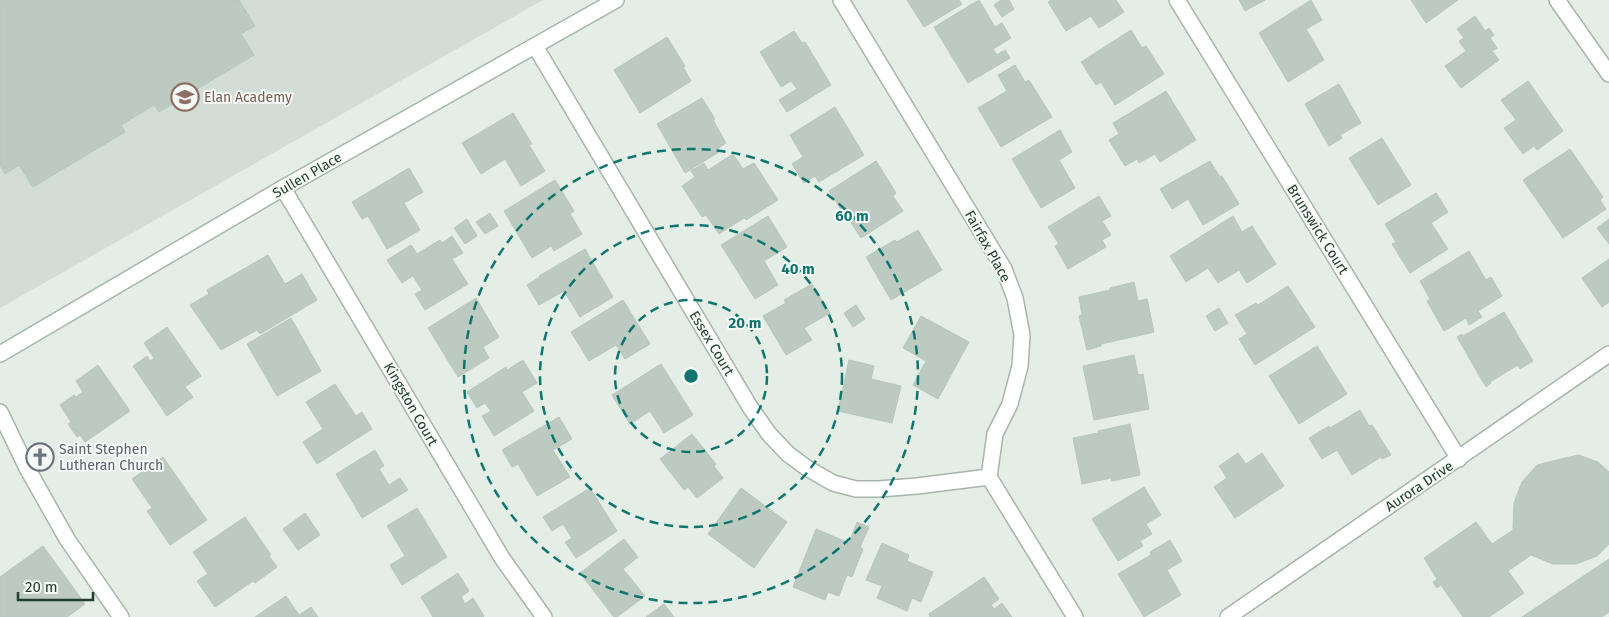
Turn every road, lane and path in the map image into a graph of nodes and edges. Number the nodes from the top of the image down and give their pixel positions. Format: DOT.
graph roads {
  1 [pos="616,0"];
  2 [pos="841,0"];
  3 [pos="1177,0"];
  4 [pos="1557,0"];
  5 [pos="535,46"];
  6 [pos="1609,74"];
  7 [pos="283,188"];
  8 [pos="0,354"];
  9 [pos="1609,354"];
  10 [pos="0,412"];
  11 [pos="1458,459"];
  12 [pos="989,477"];
  13 [pos="121,617"];
  14 [pos="544,617"];
  15 [pos="1075,617"];
  16 [pos="1228,617"];
  1 -- 5 [label="street, Sullen Place"];
  2 -- 12 [label="street, Fairfax Place"];
  3 -- 11 [label="street, Brunswick Court"];
  4 -- 6 [label="street"];
  5 -- 7 [label="street, Sullen Place"];
  5 -- 12 [label="street, Essex Court"];
  7 -- 8 [label="street, Sullen Place"];
  7 -- 14 [label="street, Kingston Court"];
  9 -- 11 [label="street, Aurora Drive"];
  10 -- 13 [label="street"];
  11 -- 16 [label="street, Aurora Drive"];
  12 -- 15 [label="street"];
}
